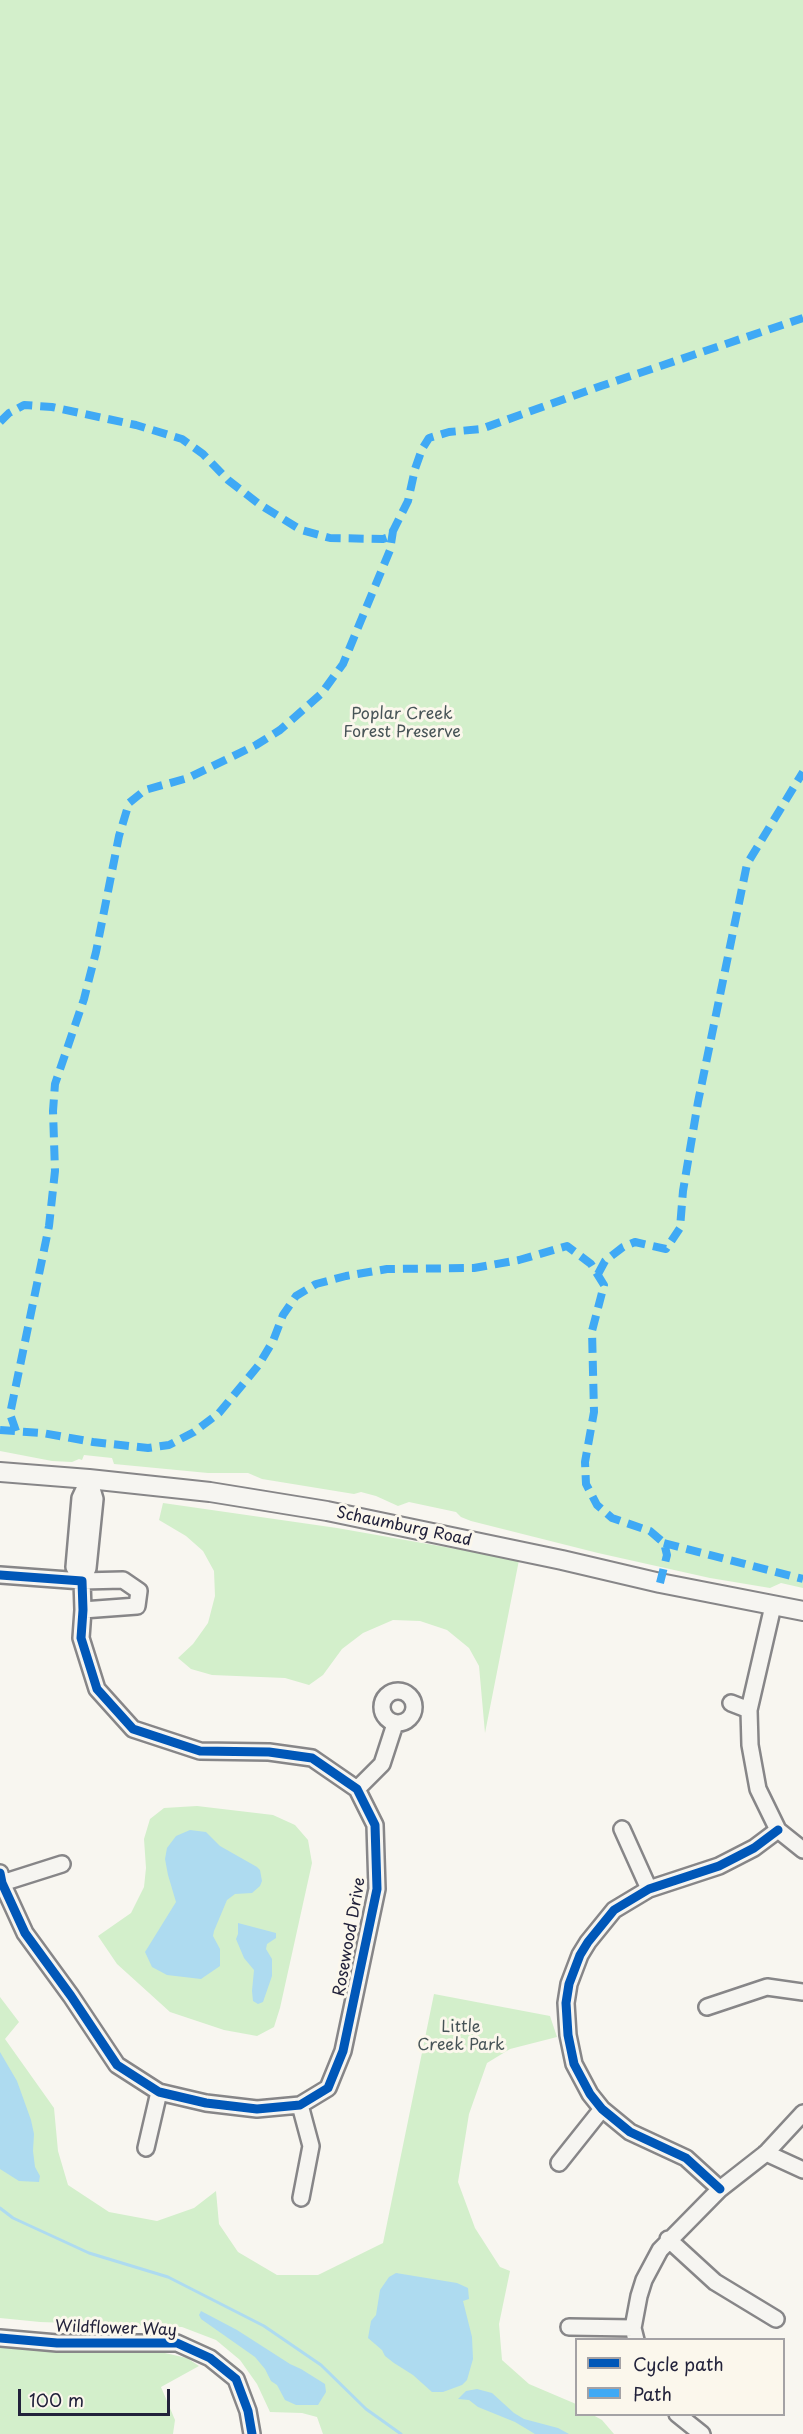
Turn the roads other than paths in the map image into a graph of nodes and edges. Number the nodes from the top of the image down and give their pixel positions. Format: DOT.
graph roads {
  1 [pos="0,1472"];
  2 [pos="89,1479"];
  3 [pos="0,1575"];
  4 [pos="82,1581"];
  5 [pos="773,1606"];
  6 [pos="83,1610"];
  7 [pos="803,1611"];
  8 [pos="731,1703"];
  9 [pos="749,1710"];
  10 [pos="395,1724"];
  11 [pos="357,1789"];
  12 [pos="622,1829"];
  13 [pos="778,1830"];
  14 [pos="803,1850"];
  15 [pos="62,1864"];
  16 [pos="1,1878"];
  17 [pos="649,1889"];
  18 [pos="803,1992"];
  19 [pos="707,2007"];
  20 [pos="159,2092"];
  21 [pos="300,2105"];
  22 [pos="602,2109"];
  23 [pos="803,2114"];
  24 [pos="146,2148"];
  25 [pos="766,2153"];
  26 [pos="559,2163"];
  27 [pos="803,2170"];
  28 [pos="720,2189"];
  29 [pos="301,2198"];
  30 [pos="668,2239"];
  31 [pos="776,2319"];
  32 [pos="569,2327"];
  33 [pos="634,2334"];
  34 [pos="0,2338"];
  35 [pos="678,2416"];
  36 [pos="252,2434"];
  37 [pos="702,2434"];
  1 -- 2 [label="main road, Schaumburg Road"];
  2 -- 4 [label="street, Rosewood Drive"];
  2 -- 5 [label="main road, Schaumburg Road"];
  3 -- 4 [label="street"];
  4 -- 6 [label="street, Rosewood Drive"];
  4 -- 6 [label="street"];
  5 -- 7 [label="main road, Schaumburg Road"];
  5 -- 9 [label="street"];
  6 -- 11 [label="street, Rosewood Drive"];
  8 -- 9 [label="street"];
  9 -- 13 [label="street"];
  10 -- 11 [label="street"];
  11 -- 21 [label="street, Rosewood Drive"];
  12 -- 17 [label="street"];
  13 -- 14 [label="street"];
  13 -- 17 [label="street"];
  15 -- 16 [label="street"];
  16 -- 20 [label="street, Rosewood Drive"];
  17 -- 22 [label="street"];
  18 -- 19 [label="street"];
  20 -- 21 [label="street, Rosewood Drive"];
  20 -- 24 [label="street"];
  21 -- 29 [label="street"];
  22 -- 26 [label="street"];
  22 -- 28 [label="street"];
  23 -- 25 [label="street"];
  25 -- 27 [label="street"];
  25 -- 28 [label="street"];
  28 -- 30 [label="street"];
  30 -- 31 [label="street"];
  30 -- 33 [label="street"];
  32 -- 33 [label="street"];
  34 -- 36 [label="street, Wildflower Way"];
  35 -- 37 [label="street"];
}
